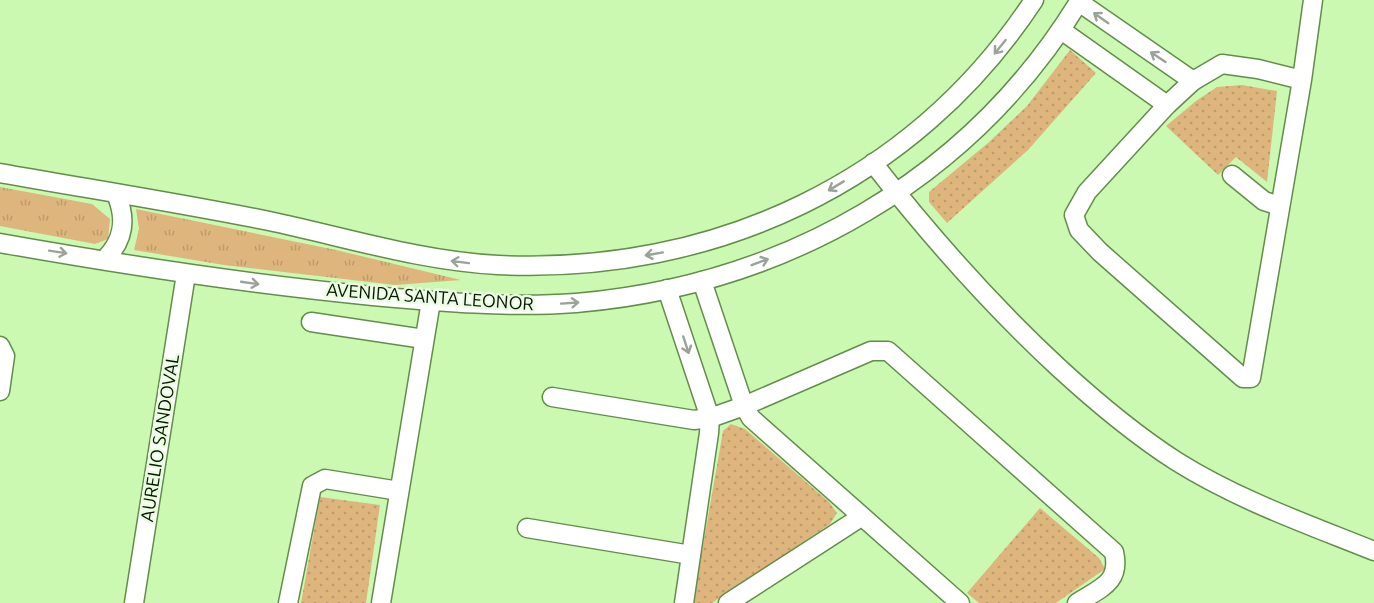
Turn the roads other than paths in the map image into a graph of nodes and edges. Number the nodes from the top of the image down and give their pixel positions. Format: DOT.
graph roads {
  1 [pos="1034,0"];
  2 [pos="1313,0"];
  3 [pos="1079,1"];
  4 [pos="1061,30"];
  5 [pos="1302,80"];
  6 [pos="1193,81"];
  7 [pos="1167,105"];
  8 [pos="873,163"];
  9 [pos="0,173"];
  10 [pos="1232,175"];
  11 [pos="116,194"];
  12 [pos="897,194"];
  13 [pos="1280,206"];
  14 [pos="0,243"];
  15 [pos="104,260"];
  16 [pos="186,274"];
  17 [pos="702,281"];
  18 [pos="668,289"];
  19 [pos="431,301"];
  20 [pos="310,322"];
  21 [pos="424,339"];
  22 [pos="0,346"];
  23 [pos="0,391"];
  24 [pos="552,397"];
  25 [pos="744,406"];
  26 [pos="710,418"];
  27 [pos="399,491"];
  28 [pos="861,517"];
  29 [pos="526,528"];
  30 [pos="1374,551"];
  31 [pos="691,555"];
  32 [pos="134,603"];
  33 [pos="288,603"];
  34 [pos="381,603"];
  35 [pos="684,603"];
  36 [pos="728,603"];
  37 [pos="960,603"];
  38 [pos="1077,603"];
  1 -- 8 [label="street, AVENIDA SANTA LEONOR, one-way"];
  2 -- 5 [label="street"];
  3 -- 4 [label="street, AVENIDA SANTA LEONOR"];
  6 -- 3 [label="street, one-way"];
  4 -- 7 [label="street"];
  4 -- 12 [label="street, AVENIDA SANTA LEONOR"];
  5 -- 6 [label="street"];
  5 -- 13 [label="street"];
  6 -- 7 [label="street"];
  7 -- 13 [label="street"];
  8 -- 11 [label="street, AVENIDA SANTA LEONOR, one-way"];
  8 -- 12 [label="street"];
  9 -- 11 [label="street, AVENIDA SANTA LEONOR"];
  10 -- 13 [label="street"];
  11 -- 15 [label="street"];
  17 -- 12 [label="street, AVENIDA SANTA LEONOR, one-way"];
  12 -- 30 [label="street"];
  14 -- 15 [label="street, AVENIDA SANTA LEONOR, one-way"];
  15 -- 16 [label="street, AVENIDA SANTA LEONOR"];
  16 -- 19 [label="street, AVENIDA SANTA LEONOR, one-way"];
  16 -- 32 [label="street, AURELIO SANDOVAL"];
  17 -- 18 [label="street, AVENIDA SANTA LEONOR"];
  17 -- 25 [label="street"];
  19 -- 18 [label="street, AVENIDA SANTA LEONOR, one-way"];
  18 -- 26 [label="street, one-way"];
  19 -- 21 [label="street"];
  20 -- 21 [label="street"];
  21 -- 27 [label="street"];
  22 -- 23 [label="street"];
  24 -- 26 [label="street"];
  25 -- 26 [label="street"];
  25 -- 28 [label="street"];
  25 -- 38 [label="street"];
  26 -- 31 [label="street"];
  27 -- 33 [label="street"];
  27 -- 34 [label="street"];
  28 -- 36 [label="street"];
  28 -- 37 [label="street"];
  29 -- 31 [label="street"];
  31 -- 35 [label="street"];
}
